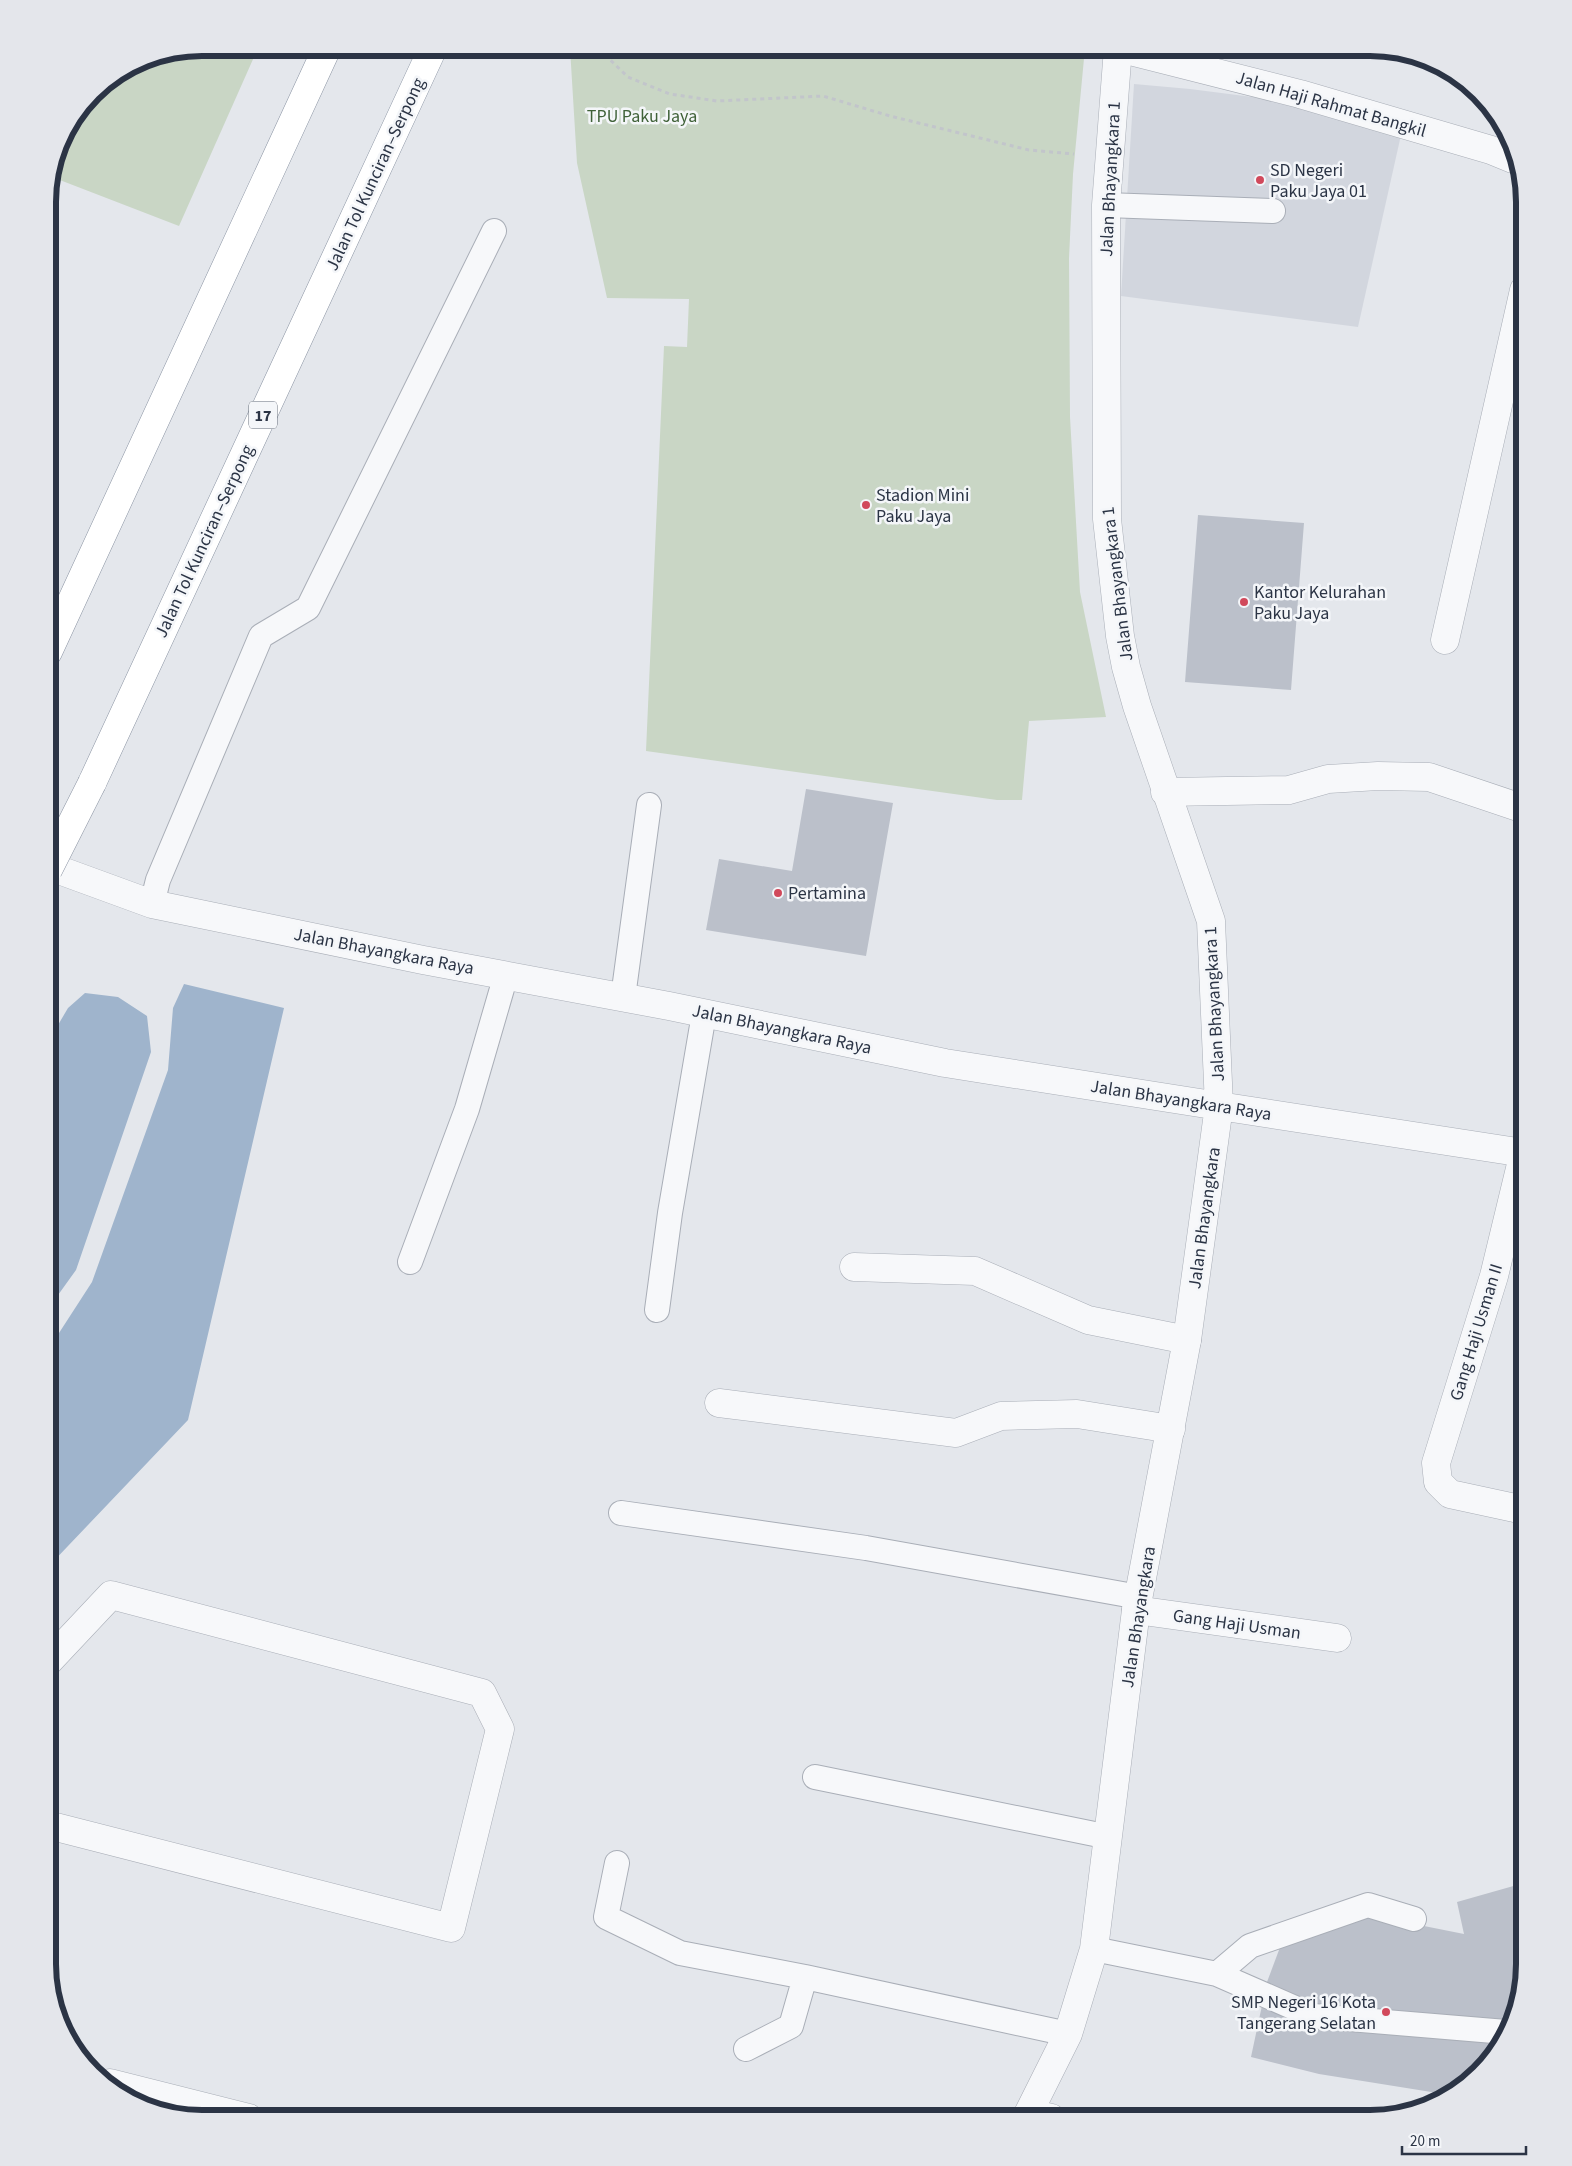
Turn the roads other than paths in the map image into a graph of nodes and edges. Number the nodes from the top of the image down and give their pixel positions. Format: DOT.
graph roads {
  1 [pos="323,57"];
  2 [pos="429,57"];
  3 [pos="1117,57"];
  4 [pos="1154,57"];
  5 [pos="1509,157"];
  6 [pos="1106,205"];
  7 [pos="1273,211"];
  8 [pos="494,231"];
  9 [pos="1516,325"];
  10 [pos="57,633"];
  11 [pos="1445,640"];
  12 [pos="1165,792"];
  13 [pos="649,805"];
  14 [pos="1516,806"];
  15 [pos="57,851"];
  16 [pos="57,871"];
  17 [pos="152,904"];
  18 [pos="506,975"];
  19 [pos="623,997"];
  20 [pos="704,1014"];
  21 [pos="1219,1106"];
  22 [pos="1516,1152"];
  23 [pos="1516,1186"];
  24 [pos="410,1262"];
  25 [pos="854,1267"];
  26 [pos="657,1310"];
  27 [pos="1187,1340"];
  28 [pos="720,1403"];
  29 [pos="1171,1429"];
  30 [pos="1516,1508"];
  31 [pos="621,1513"];
  32 [pos="1137,1604"];
  33 [pos="1337,1638"];
  34 [pos="56,1653"];
  35 [pos="815,1776"];
  36 [pos="56,1827"];
  37 [pos="1109,1837"];
  38 [pos="617,1863"];
  39 [pos="1414,1919"];
  40 [pos="1094,1950"];
  41 [pos="1217,1974"];
  42 [pos="805,1977"];
  43 [pos="1499,2031"];
  44 [pos="1068,2034"];
  45 [pos="746,2049"];
  46 [pos="123,2086"];
  47 [pos="213,2109"];
  48 [pos="1038,2110"];
  1 -- 10 [label="highway"];
  2 -- 15 [label="highway, Jalan Tol Kunciran–Serpong / 17, bridge"];
  3 -- 6 [label="street, Jalan Bhayangkara 1"];
  4 -- 5 [label="street, Jalan Haji Rahmat Bangkil"];
  6 -- 7 [label="lane"];
  6 -- 12 [label="street, Jalan Bhayangkara 1"];
  8 -- 17 [label="lane"];
  9 -- 11 [label="street"];
  12 -- 14 [label="street"];
  12 -- 21 [label="street, Jalan Bhayangkara 1"];
  13 -- 19 [label="lane"];
  16 -- 17 [label="street, Jalan Bhayangkara Raya"];
  17 -- 18 [label="street, Jalan Bhayangkara Raya"];
  18 -- 19 [label="street, Jalan Bhayangkara Raya"];
  18 -- 24 [label="lane"];
  19 -- 20 [label="street, Jalan Bhayangkara Raya"];
  20 -- 21 [label="street, Jalan Bhayangkara Raya"];
  20 -- 26 [label="lane"];
  21 -- 22 [label="street, Jalan Bhayangkara Raya"];
  21 -- 27 [label="street, Jalan Bhayangkara"];
  23 -- 30 [label="street, Gang Haji Usman II"];
  25 -- 27 [label="street"];
  27 -- 29 [label="street, Jalan Bhayangkara"];
  28 -- 29 [label="street"];
  29 -- 32 [label="street, Jalan Bhayangkara"];
  31 -- 32 [label="lane"];
  32 -- 33 [label="street, Gang Haji Usman"];
  32 -- 37 [label="street, Jalan Bhayangkara"];
  34 -- 36 [label="street"];
  35 -- 37 [label="lane"];
  37 -- 40 [label="street, Jalan Bhayangkara"];
  38 -- 42 [label="lane"];
  39 -- 41 [label="lane"];
  40 -- 41 [label="lane"];
  40 -- 44 [label="street, Jalan Bhayangkara"];
  41 -- 43 [label="lane"];
  42 -- 44 [label="lane"];
  42 -- 45 [label="lane"];
  44 -- 48 [label="street, Jalan Bhayangkara"];
  46 -- 47 [label="street"];
}
